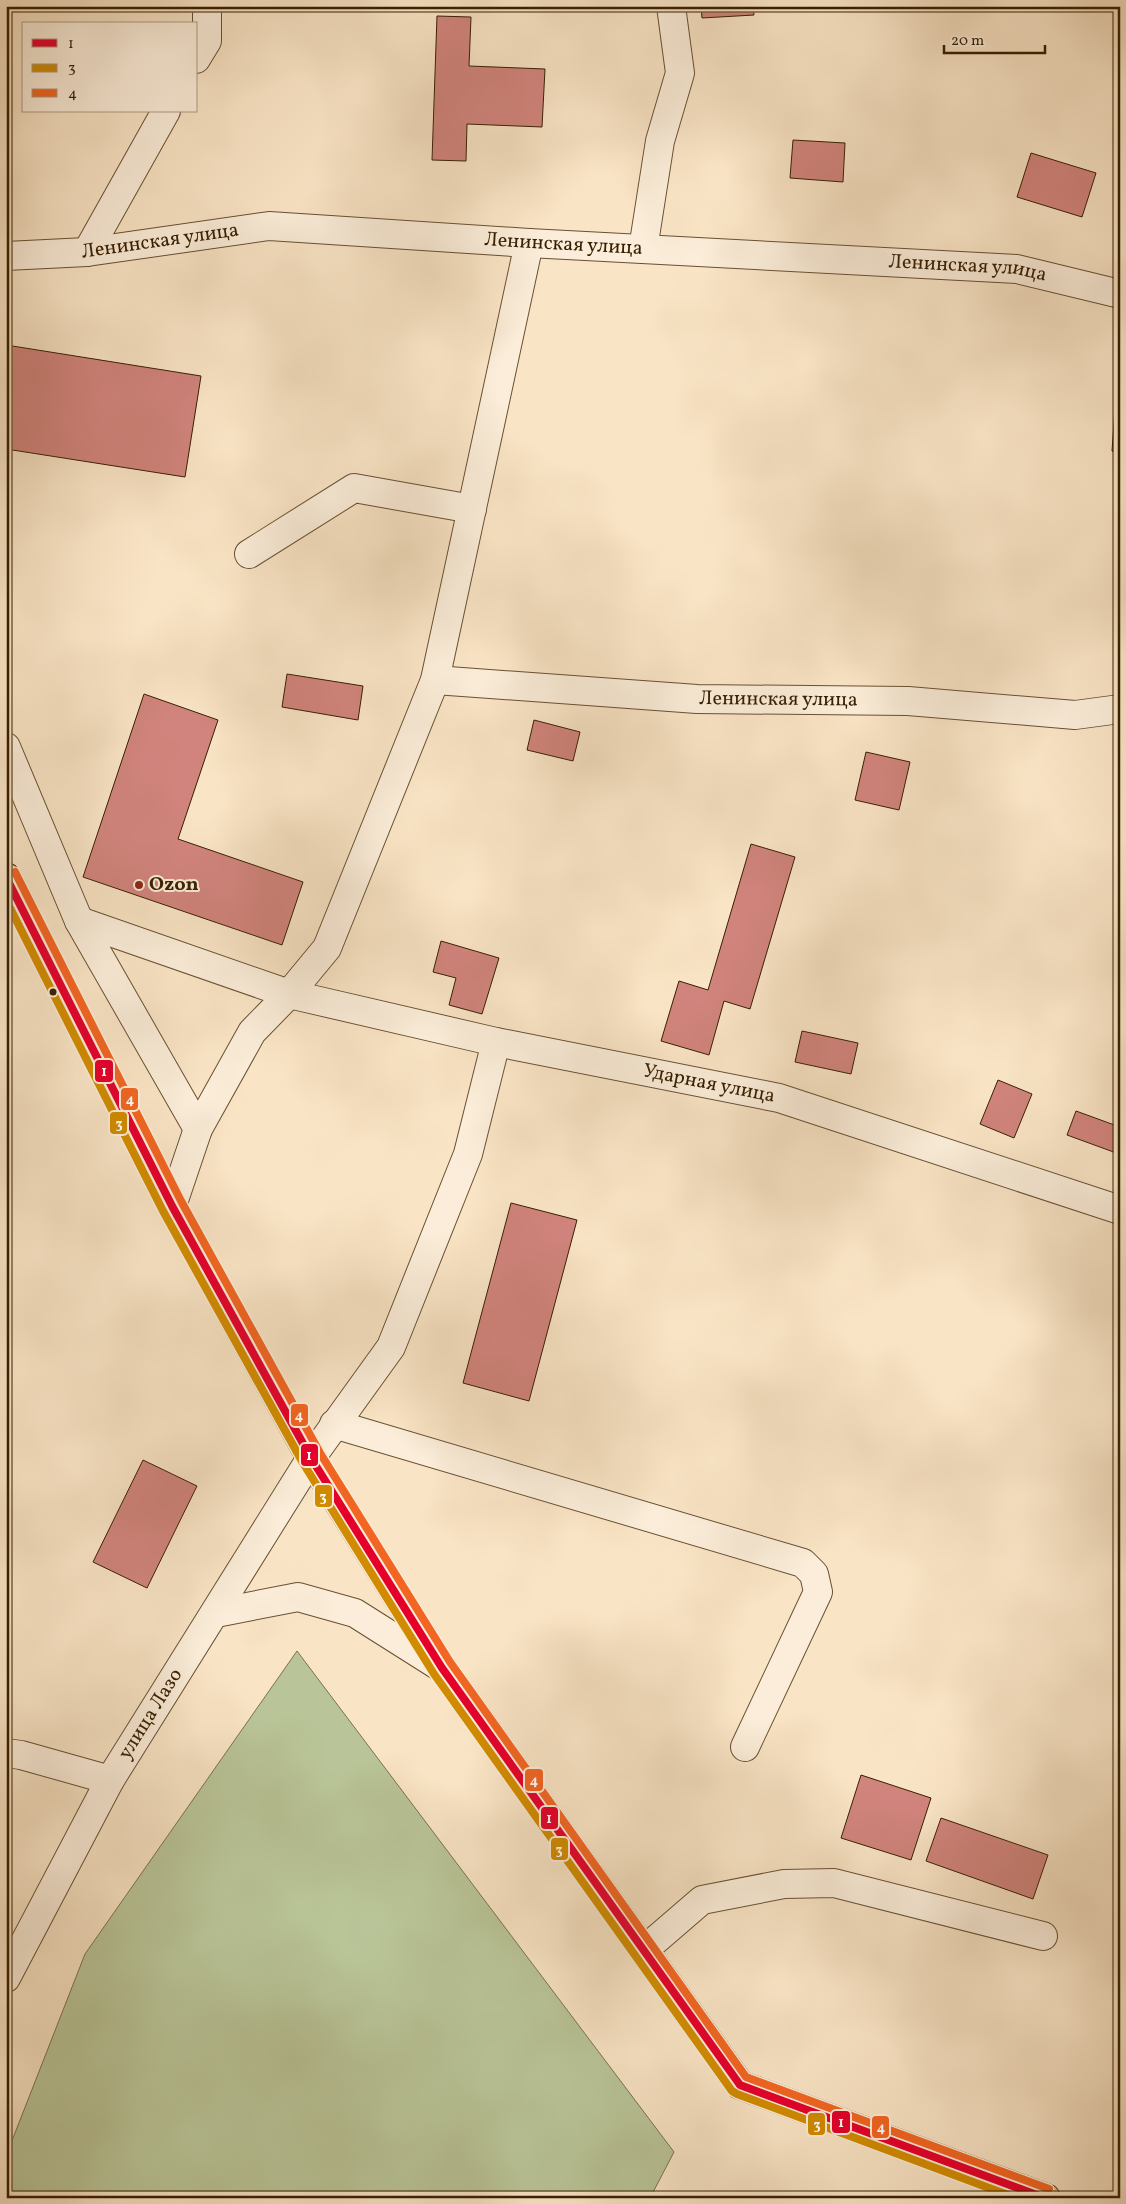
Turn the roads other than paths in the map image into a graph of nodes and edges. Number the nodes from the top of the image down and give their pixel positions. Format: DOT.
graph roads {
  1 [pos="207,6"];
  2 [pos="671,6"];
  3 [pos="198,56"];
  4 [pos="165,112"];
  5 [pos="529,244"];
  6 [pos="643,249"];
  7 [pos="87,252"];
  8 [pos="6,256"];
  9 [pos="1120,294"];
  10 [pos="472,509"];
  11 [pos="249,554"];
  12 [pos="435,680"];
  13 [pos="1120,709"];
  14 [pos="6,748"];
  15 [pos="6,877"];
  16 [pos="79,921"];
  17 [pos="289,994"];
  18 [pos="496,1042"];
  19 [pos="198,1129"];
  20 [pos="172,1206"];
  21 [pos="1120,1210"];
  22 [pos="334,1424"];
  23 [pos="311,1458"];
  24 [pos="216,1613"];
  25 [pos="442,1668"];
  26 [pos="745,1747"];
  27 [pos="6,1753"];
  28 [pos="110,1780"];
  29 [pos="1043,1936"];
  30 [pos="644,1950"];
  31 [pos="6,1978"];
  32 [pos="1046,2198"];
  1 -- 3 [label="street"];
  2 -- 6 [label="street"];
  4 -- 7 [label="street"];
  5 -- 6 [label="street, Ленинская улица"];
  5 -- 7 [label="street, Ленинская улица"];
  5 -- 10 [label="street"];
  6 -- 9 [label="street, Ленинская улица"];
  7 -- 8 [label="street, Ленинская улица"];
  10 -- 11 [label="street"];
  10 -- 12 [label="street"];
  12 -- 13 [label="street, Ленинская улица"];
  12 -- 17 [label="street"];
  14 -- 16 [label="street"];
  15 -- 20 [label="main road"];
  16 -- 17 [label="street, Ударная улица"];
  16 -- 19 [label="street"];
  17 -- 18 [label="street, Ударная улица"];
  17 -- 19 [label="street"];
  18 -- 21 [label="street, Ударная улица"];
  18 -- 22 [label="street, улица Лазо"];
  19 -- 20 [label="street"];
  20 -- 23 [label="main road"];
  22 -- 23 [label="street, улица Лазо"];
  22 -- 26 [label="street"];
  23 -- 24 [label="street, улица Лазо"];
  23 -- 25 [label="main road"];
  24 -- 25 [label="street"];
  24 -- 28 [label="street, улица Лазо"];
  25 -- 30 [label="main road"];
  27 -- 28 [label="street"];
  28 -- 31 [label="street, улица Лазо"];
  29 -- 30 [label="street"];
  30 -- 32 [label="main road"];
}
